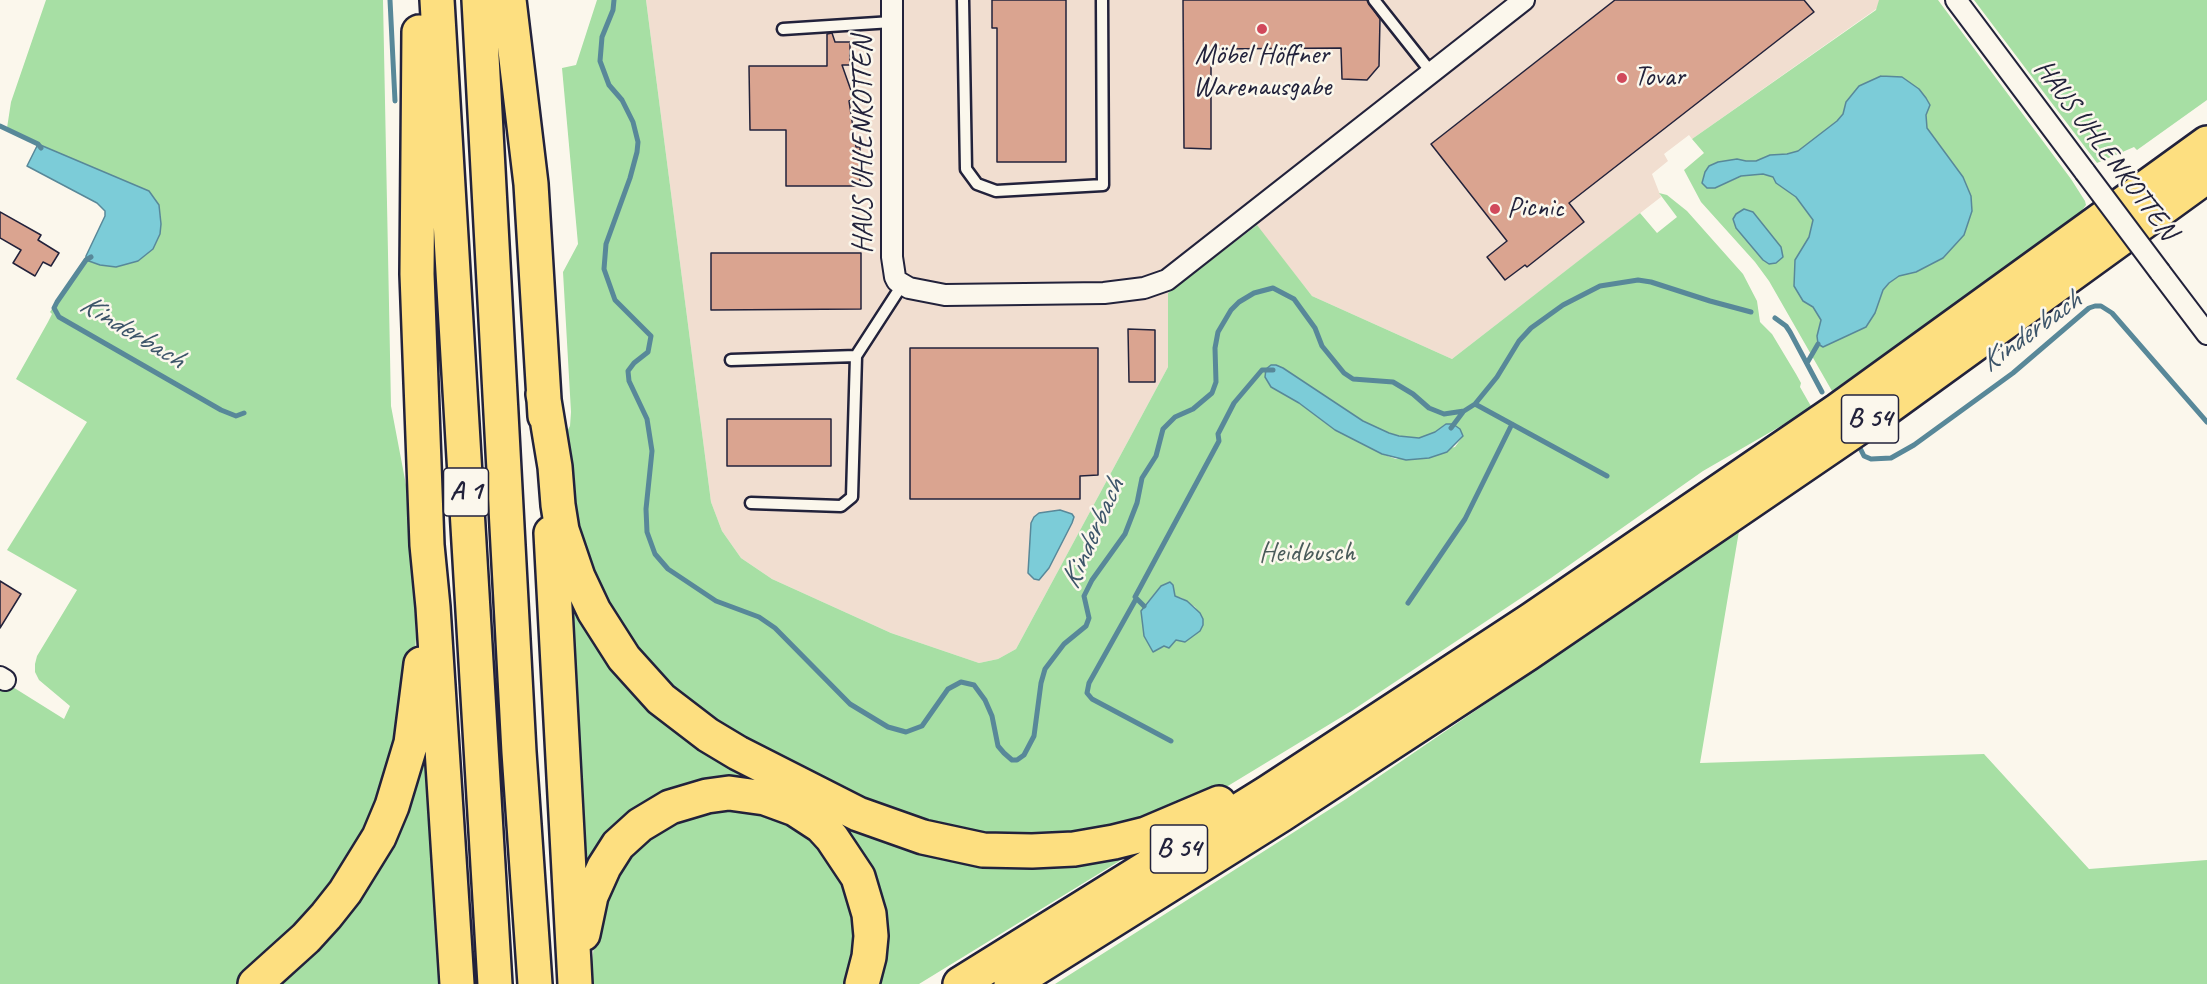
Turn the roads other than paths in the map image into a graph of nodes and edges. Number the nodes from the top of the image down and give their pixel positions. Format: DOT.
graph roads {
  1 [pos="418,0"];
  2 [pos="437,0"];
  3 [pos="479,0"];
  4 [pos="509,0"];
  5 [pos="892,0"];
  6 [pos="963,0"];
  7 [pos="1101,0"];
  8 [pos="1374,0"];
  9 [pos="1524,0"];
  10 [pos="1956,0"];
  11 [pos="892,21"];
  12 [pos="783,30"];
  13 [pos="1431,72"];
  14 [pos="2207,143"];
  15 [pos="2207,176"];
  16 [pos="902,285"];
  17 [pos="2207,334"];
  18 [pos="856,356"];
  19 [pos="731,360"];
  20 [pos="543,394"];
  21 [pos="751,503"];
  22 [pos="428,545"];
  23 [pos="1396,710"];
  24 [pos="1152,896"];
  25 [pos="255,984"];
  26 [pos="457,984"];
  27 [pos="495,984"];
  28 [pos="535,984"];
  29 [pos="575,984"];
  30 [pos="581,984"];
  31 [pos="862,984"];
  32 [pos="960,984"];
  33 [pos="1011,984"];
  34 [pos="1031,984"];
  1 -- 22 [label="highway"];
  2 -- 27 [label="highway, A 1"];
  3 -- 28 [label="highway, A 1"];
  4 -- 20 [label="highway"];
  5 -- 11 [label="street, HAUS UHLENKOTTEN"];
  6 -- 7 [label="lane"];
  8 -- 13 [label="lane"];
  9 -- 13 [label="street, HAUS UHLENKOTTEN"];
  10 -- 17 [label="street, HAUS UHLENKOTTEN, bridge"];
  11 -- 12 [label="lane"];
  11 -- 16 [label="street, HAUS UHLENKOTTEN"];
  13 -- 16 [label="street, HAUS UHLENKOTTEN"];
  14 -- 23 [label="highway, B 54"];
  15 -- 24 [label="highway, B 54"];
  16 -- 18 [label="lane"];
  18 -- 19 [label="lane"];
  18 -- 21 [label="lane"];
  20 -- 23 [label="highway"];
  20 -- 29 [label="highway"];
  22 -- 25 [label="highway"];
  22 -- 26 [label="highway"];
  23 -- 32 [label="highway, B 54"];
  24 -- 33 [label="highway, B 54"];
  24 -- 34 [label="highway"];
  30 -- 31 [label="highway"];
}
